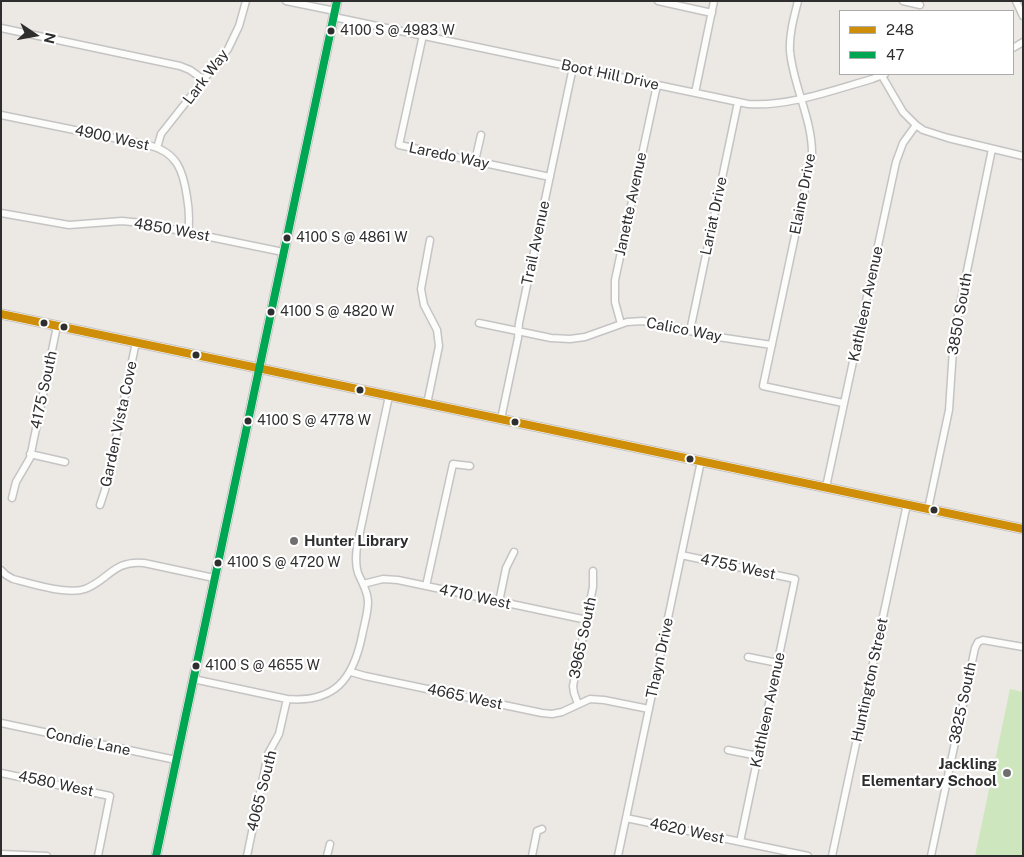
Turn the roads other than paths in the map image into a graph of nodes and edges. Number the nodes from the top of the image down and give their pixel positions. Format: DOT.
graph roads {
  1 [pos="246,1"];
  2 [pos="286,1"];
  3 [pos="337,1"];
  4 [pos="658,1"];
  5 [pos="714,1"];
  6 [pos="798,1"];
  7 [pos="903,1"];
  8 [pos="1016,1"];
  9 [pos="920,6"];
  10 [pos="712,13"];
  11 [pos="334,14"];
  12 [pos="1023,16"];
  13 [pos="1,28"];
  14 [pos="423,36"];
  15 [pos="573,67"];
  16 [pos="883,75"];
  17 [pos="204,80"];
  18 [pos="657,85"];
  19 [pos="695,93"];
  20 [pos="801,98"];
  21 [pos="738,102"];
  22 [pos="1,115"];
  23 [pos="916,125"];
  24 [pos="481,135"];
  25 [pos="157,148"];
  26 [pos="992,149"];
  27 [pos="1023,156"];
  28 [pos="475,161"];
  29 [pos="550,177"];
  30 [pos="1,213"];
  31 [pos="188,232"];
  32 [pos="430,240"];
  33 [pos="283,252"];
  34 [pos="1,314"];
  35 [pos="479,323"];
  36 [pos="620,324"];
  37 [pos="57,326"];
  38 [pos="518,331"];
  39 [pos="690,331"];
  40 [pos="136,342"];
  41 [pos="772,345"];
  42 [pos="258,368"];
  43 [pos="389,396"];
  44 [pos="843,403"];
  45 [pos="427,404"];
  46 [pos="501,419"];
  47 [pos="30,454"];
  48 [pos="701,461"];
  49 [pos="65,462"];
  50 [pos="470,466"];
  51 [pos="826,487"];
  52 [pos="12,498"];
  53 [pos="907,504"];
  54 [pos="100,505"];
  55 [pos="928,509"];
  56 [pos="1023,529"];
  57 [pos="514,552"];
  58 [pos="682,554"];
  59 [pos="1,570"];
  60 [pos="593,571"];
  61 [pos="214,578"];
  62 [pos="795,579"];
  63 [pos="364,584"];
  64 [pos="426,586"];
  65 [pos="499,602"];
  66 [pos="587,620"];
  67 [pos="1023,647"];
  68 [pos="748,657"];
  69 [pos="778,663"];
  70 [pos="351,672"];
  71 [pos="193,679"];
  72 [pos="287,699"];
  73 [pos="578,704"];
  74 [pos="649,709"];
  75 [pos="1,723"];
  76 [pos="728,750"];
  77 [pos="758,756"];
  78 [pos="176,760"];
  79 [pos="1,773"];
  80 [pos="626,818"];
  81 [pos="542,829"];
  82 [pos="740,842"];
  83 [pos="330,844"];
  84 [pos="1,854"];
  85 [pos="46,856"];
  86 [pos="98,856"];
  87 [pos="156,856"];
  88 [pos="247,856"];
  89 [pos="328,856"];
  90 [pos="532,856"];
  91 [pos="618,856"];
  92 [pos="808,856"];
  93 [pos="832,856"];
  94 [pos="931,856"];
  1 -- 17 [label="street, Lark Way"];
  2 -- 11 [label="street, Boot Hill Drive"];
  3 -- 11 [label="main road"];
  4 -- 10 [label="street"];
  5 -- 10 [label="street"];
  6 -- 20 [label="street, Elaine Drive"];
  7 -- 9 [label="street"];
  8 -- 12 [label="street"];
  10 -- 19 [label="street"];
  11 -- 14 [label="street, Boot Hill Drive"];
  11 -- 33 [label="main road"];
  13 -- 17 [label="street"];
  14 -- 15 [label="street, Boot Hill Drive"];
  14 -- 28 [label="street, Laredo Way"];
  15 -- 18 [label="street, Boot Hill Drive"];
  15 -- 29 [label="street, Trail Avenue"];
  16 -- 20 [label="street, Boot Hill Drive"];
  16 -- 23 [label="street"];
  17 -- 25 [label="street, Lark Way"];
  18 -- 19 [label="street, Boot Hill Drive"];
  18 -- 36 [label="street, Janette Avenue"];
  19 -- 21 [label="street, Boot Hill Drive"];
  20 -- 21 [label="street, Boot Hill Drive"];
  20 -- 41 [label="street, Elaine Drive"];
  21 -- 39 [label="street, Lariat Drive"];
  22 -- 25 [label="street, 4900 West"];
  23 -- 26 [label="street"];
  23 -- 44 [label="street, Kathleen Avenue"];
  24 -- 28 [label="street"];
  25 -- 31 [label="street, 4900 West"];
  26 -- 27 [label="street"];
  26 -- 55 [label="street, 3850 South"];
  28 -- 29 [label="street, Laredo Way"];
  29 -- 38 [label="street, Trail Avenue"];
  30 -- 31 [label="street, 4850 West"];
  31 -- 33 [label="street, 4850 West"];
  32 -- 45 [label="street"];
  33 -- 42 [label="main road"];
  34 -- 37 [label="main road"];
  35 -- 38 [label="street, Calico Way"];
  36 -- 38 [label="street, Calico Way"];
  36 -- 39 [label="street, Calico Way"];
  37 -- 40 [label="main road"];
  37 -- 47 [label="street, 4175 South"];
  38 -- 46 [label="street, Trail Avenue"];
  39 -- 41 [label="street, Calico Way"];
  40 -- 42 [label="main road"];
  40 -- 54 [label="street, Garden Vista Cove"];
  41 -- 44 [label="street, Elaine Drive"];
  42 -- 43 [label="main road"];
  42 -- 61 [label="main road"];
  43 -- 45 [label="main road"];
  43 -- 63 [label="street"];
  44 -- 51 [label="street, Kathleen Avenue"];
  45 -- 46 [label="main road"];
  46 -- 48 [label="main road"];
  47 -- 49 [label="street"];
  47 -- 52 [label="street, 4175 South"];
  48 -- 51 [label="main road"];
  48 -- 58 [label="street, Thayn Drive"];
  50 -- 64 [label="street"];
  51 -- 53 [label="main road"];
  53 -- 55 [label="main road"];
  53 -- 93 [label="street, Huntington Street"];
  55 -- 56 [label="main road"];
  57 -- 65 [label="street"];
  58 -- 62 [label="street, 4755 West"];
  58 -- 74 [label="street, Thayn Drive"];
  59 -- 61 [label="street"];
  60 -- 66 [label="street, 3965 South"];
  61 -- 71 [label="main road"];
  62 -- 69 [label="street, Kathleen Avenue"];
  63 -- 64 [label="street, 4710 West"];
  63 -- 70 [label="street"];
  64 -- 65 [label="street, 4710 West"];
  65 -- 66 [label="street, 4710 West"];
  66 -- 73 [label="street, 3965 South"];
  67 -- 94 [label="street, 3825 South"];
  68 -- 69 [label="street"];
  69 -- 77 [label="street, Kathleen Avenue"];
  70 -- 72 [label="street"];
  70 -- 73 [label="street, 4665 West"];
  71 -- 72 [label="street"];
  71 -- 78 [label="main road"];
  72 -- 88 [label="street, 4065 South"];
  73 -- 74 [label="street, 4665 West"];
  74 -- 80 [label="street, Thayn Drive"];
  75 -- 78 [label="street, Condie Lane"];
  76 -- 77 [label="street"];
  77 -- 82 [label="street, Kathleen Avenue"];
  78 -- 87 [label="main road"];
  79 -- 86 [label="street, 4580 West"];
  80 -- 82 [label="street, 4620 West"];
  80 -- 91 [label="street, Thayn Drive"];
  81 -- 90 [label="street"];
  82 -- 92 [label="street, 4620 West"];
  83 -- 89 [label="street"];
  84 -- 85 [label="street"];
}
